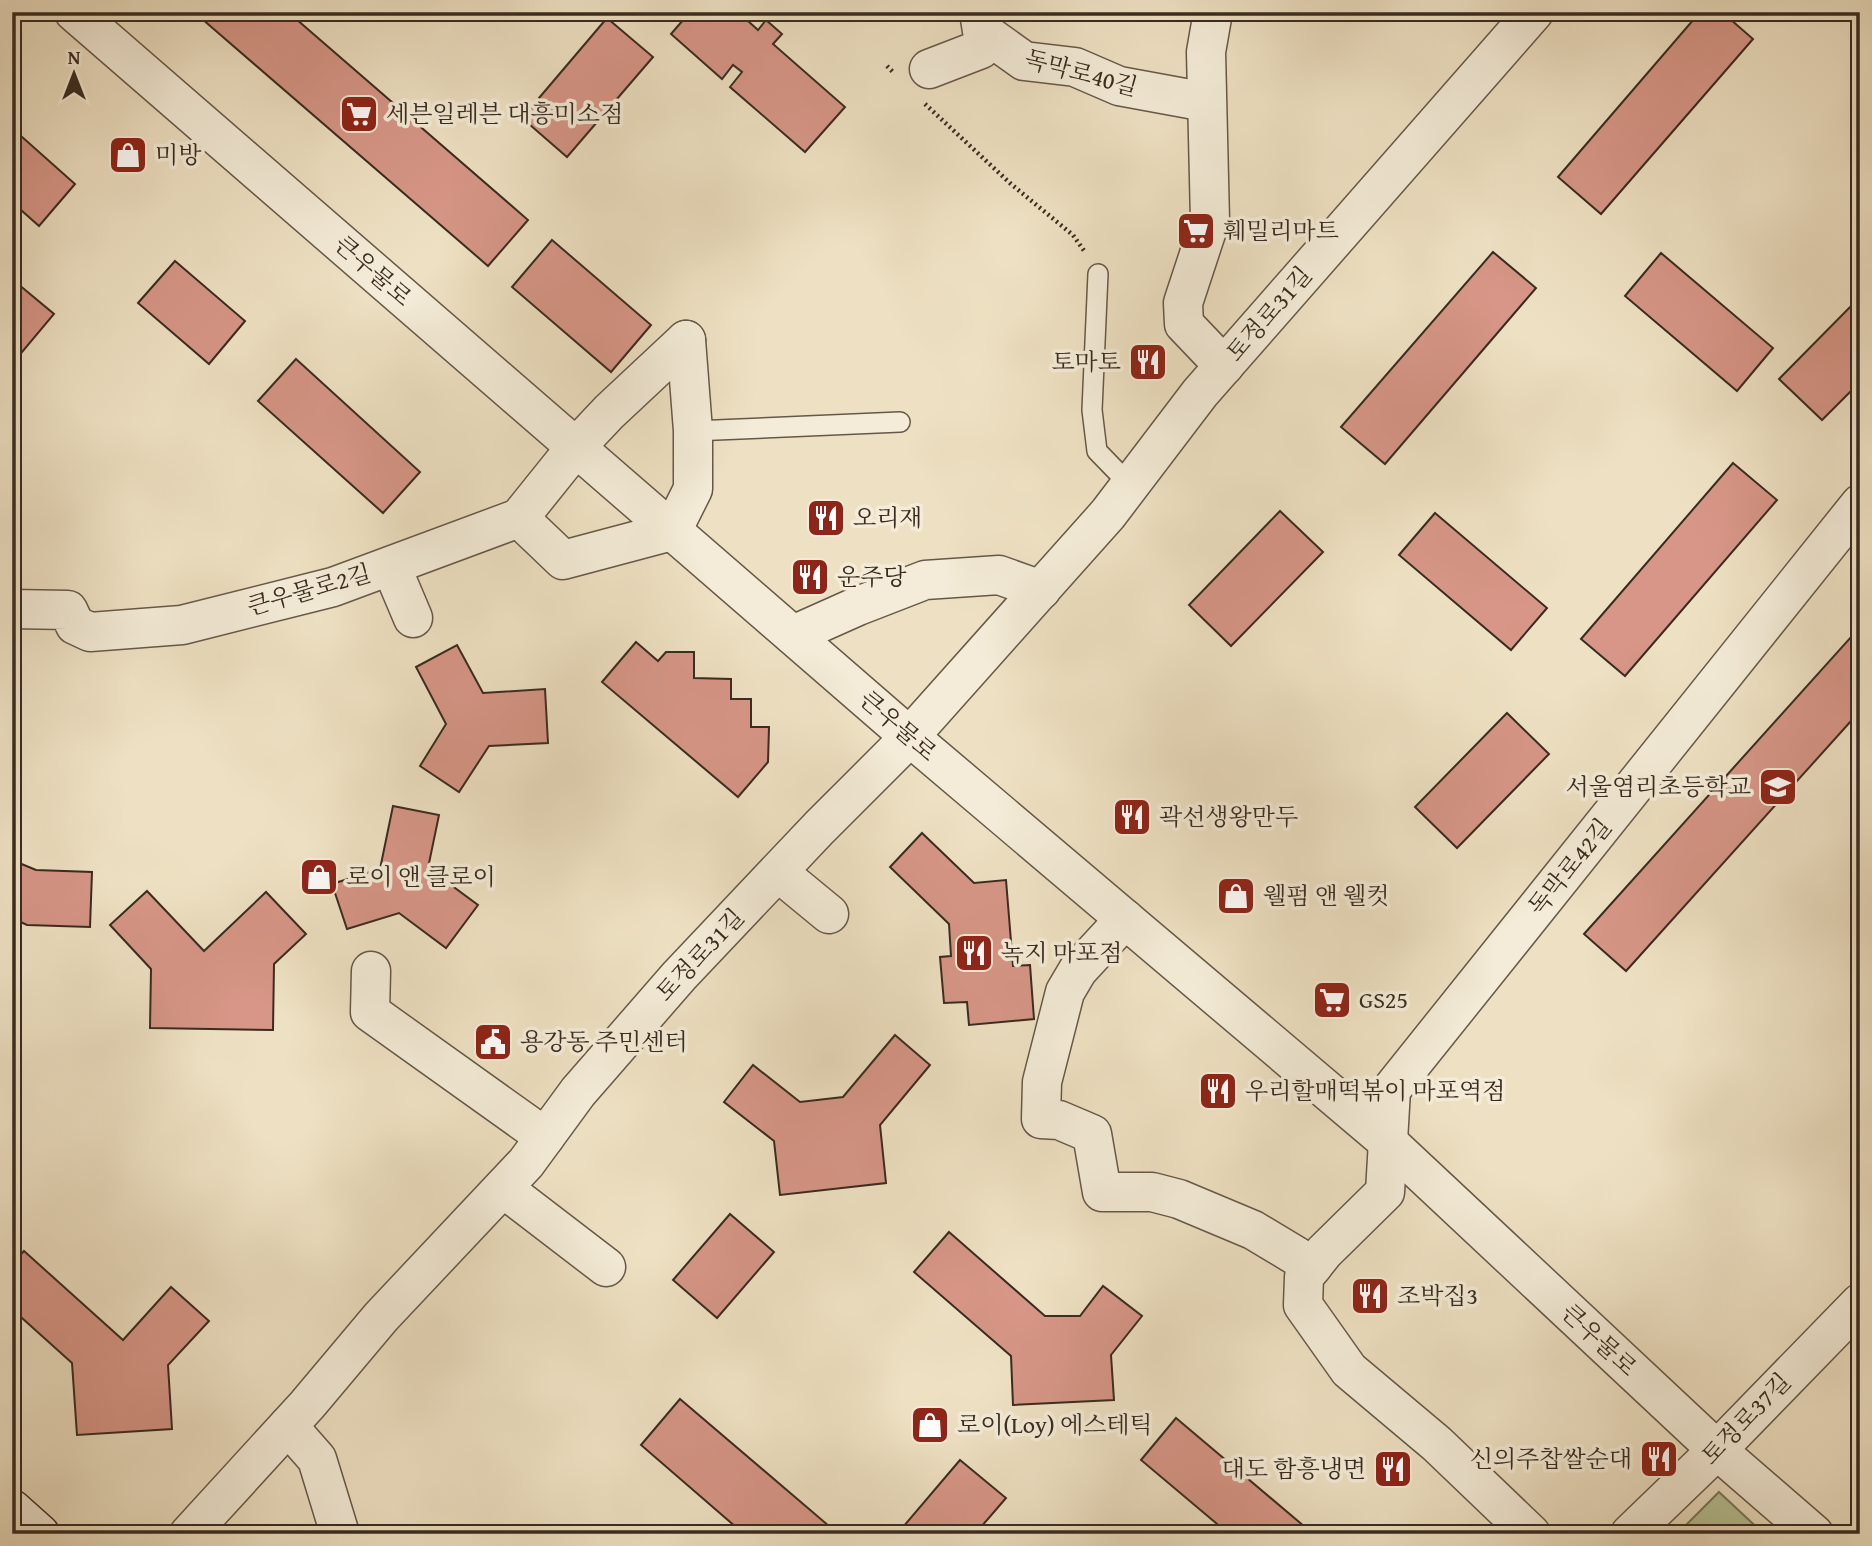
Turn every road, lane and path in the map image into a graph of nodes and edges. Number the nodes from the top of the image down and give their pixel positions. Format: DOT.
graph roads {
  1 [pos="74,12"];
  2 [pos="1213,12"];
  3 [pos="1534,12"];
  4 [pos="985,25"];
  5 [pos="929,69"];
  6 [pos="1206,102"];
  7 [pos="935,115"];
  8 [pos="1098,274"];
  9 [pos="1224,366"];
  10 [pos="900,422"];
  11 [pos="693,431"];
  12 [pos="576,447"];
  13 [pos="1130,485"];
  14 [pos="1860,504"];
  15 [pos="519,518"];
  16 [pos="672,531"];
  17 [pos="391,566"];
  18 [pos="1041,590"];
  19 [pos="12,609"];
  20 [pos="413,618"];
  21 [pos="793,635"];
  22 [pos="910,737"];
  23 [pos="778,872"];
  24 [pos="829,914"];
  25 [pos="1125,919"];
  26 [pos="372,971"];
  27 [pos="545,1137"];
  28 [pos="1388,1142"];
  29 [pos="503,1188"];
  30 [pos="1313,1266"];
  31 [pos="606,1267"];
  32 [pos="1860,1303"];
  33 [pos="288,1426"];
  34 [pos="1717,1450"];
  35 [pos="12,1509"];
  36 [pos="40,1534"];
  37 [pos="189,1534"];
  38 [pos="340,1534"];
  39 [pos="1531,1534"];
  40 [pos="1630,1534"];
  41 [pos="1815,1534"];
  1 -- 12 [label="street, 큰우물로"];
  2 -- 6 [label="street"];
  3 -- 9 [label="street, 토정로31길"];
  4 -- 5 [label="street"];
  4 -- 6 [label="street, 독막로40길"];
  6 -- 9 [label="street"];
  7 -- 8 [label="path"];
  8 -- 13 [label="lane"];
  9 -- 13 [label="street, 토정로31길"];
  10 -- 11 [label="lane"];
  11 -- 12 [label="street"];
  11 -- 16 [label="street"];
  12 -- 15 [label="street"];
  12 -- 16 [label="street, 큰우물로"];
  13 -- 18 [label="street, 토정로31길"];
  14 -- 28 [label="street, 독막로42길"];
  15 -- 16 [label="street"];
  15 -- 17 [label="street, 큰우물로2길"];
  16 -- 21 [label="street, 큰우물로"];
  17 -- 19 [label="street, 큰우물로2길"];
  17 -- 20 [label="street"];
  18 -- 21 [label="street"];
  18 -- 22 [label="street, 토정로31길"];
  21 -- 22 [label="street, 큰우물로"];
  22 -- 23 [label="street, 토정로31길"];
  22 -- 25 [label="street, 큰우물로"];
  23 -- 24 [label="street"];
  23 -- 27 [label="street, 토정로31길"];
  25 -- 28 [label="street, 큰우물로"];
  25 -- 30 [label="street"];
  26 -- 27 [label="street"];
  27 -- 29 [label="street, 토정로31길"];
  28 -- 30 [label="street"];
  28 -- 34 [label="street, 큰우물로"];
  29 -- 31 [label="street"];
  29 -- 33 [label="street, 토정로31길"];
  30 -- 39 [label="street"];
  32 -- 34 [label="street, 토정로37길"];
  33 -- 37 [label="street, 토정로31길"];
  33 -- 38 [label="street"];
  34 -- 40 [label="street, 토정로37길"];
  34 -- 41 [label="street, 큰우물로"];
  35 -- 36 [label="street"];
}
